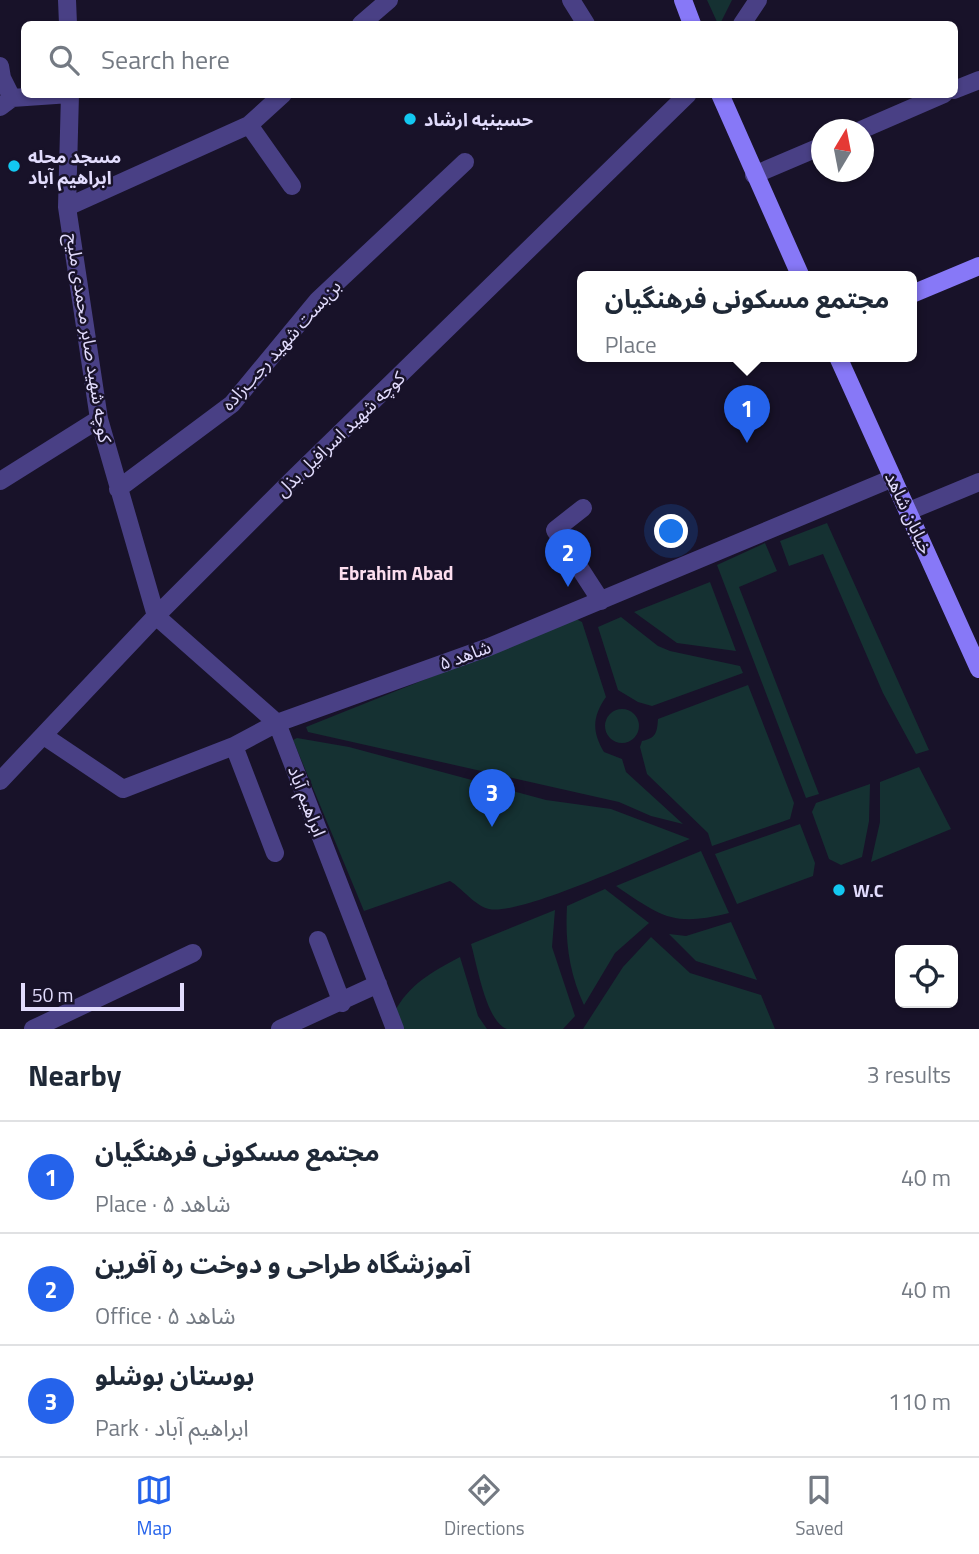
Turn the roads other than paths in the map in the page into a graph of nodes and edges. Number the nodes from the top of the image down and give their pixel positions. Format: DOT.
graph roads {
  1 [pos="67,0"];
  2 [pos="571,0"];
  3 [pos="683,0"];
  4 [pos="758,0"];
  5 [pos="386,3"];
  6 [pos="68,21"];
  7 [pos="365,21"];
  8 [pos="584,21"];
  9 [pos="691,21"];
  10 [pos="744,21"];
  11 [pos="1,74"];
  12 [pos="979,80"];
  13 [pos="958,88"];
  14 [pos="42,98"];
  15 [pos="70,98"];
  16 [pos="279,98"];
  17 [pos="684,98"];
  18 [pos="722,98"];
  19 [pos="935,98"];
  20 [pos="6,103"];
  21 [pos="874,124"];
  22 [pos="249,125"];
  23 [pos="811,150"];
  24 [pos="465,162"];
  25 [pos="754,175"];
  26 [pos="292,186"];
  27 [pos="67,207"];
  28 [pos="979,266"];
  29 [pos="798,271"];
  30 [pos="917,293"];
  31 [pos="840,362"];
  32 [pos="99,419"];
  33 [pos="893,478"];
  34 [pos="0,481"];
  35 [pos="979,482"];
  36 [pos="118,489"];
  37 [pos="583,508"];
  38 [pos="909,511"];
  39 [pos="601,601"];
  40 [pos="156,616"];
  41 [pos="979,669"];
  42 [pos="277,723"];
  43 [pos="44,736"];
  44 [pos="234,746"];
  45 [pos="0,781"];
  46 [pos="275,853"];
  47 [pos="318,940"];
  48 [pos="193,953"];
  49 [pos="378,984"];
  50 [pos="342,1003"];
  51 [pos="33,1029"];
  52 [pos="280,1029"];
  53 [pos="395,1029"];
  1 -- 6 [label="street"];
  2 -- 8 [label="street"];
  3 -- 9 [label="main road"];
  4 -- 10 [label="street"];
  5 -- 7 [label="street"];
  11 -- 20 [label="street"];
  12 -- 13 [label="street"];
  14 -- 20 [label="street"];
  15 -- 27 [label="street, کوچه شهید صابر محمدی ملیح"];
  16 -- 22 [label="street"];
  17 -- 40 [label="street, کوچه شهید اسرافیل بذل"];
  18 -- 25 [label="main road"];
  19 -- 21 [label="street"];
  22 -- 26 [label="street"];
  22 -- 27 [label="street"];
  23 -- 25 [label="street"];
  24 -- 36 [label="street, بن‌بست شهید رجب‌زاده"];
  25 -- 29 [label="main road"];
  27 -- 32 [label="street, کوچه شهید صابر محمدی ملیح"];
  28 -- 30 [label="main road"];
  31 -- 33 [label="main road, خیابان شاهد"];
  32 -- 34 [label="street"];
  32 -- 36 [label="street, کوچه شهید صابر محمدی ملیح"];
  33 -- 38 [label="main road, خیابان شاهد"];
  33 -- 39 [label="street, شاهد ۵"];
  35 -- 38 [label="street"];
  36 -- 40 [label="street, کوچه شهید صابر محمدی ملیح"];
  37 -- 39 [label="street"];
  38 -- 41 [label="main road, خیابان شاهد"];
  39 -- 42 [label="street, شاهد ۵"];
  40 -- 42 [label="street, ابراهیم آباد"];
  40 -- 43 [label="street, کوچه شهید اسرافیل بذل"];
  42 -- 44 [label="street, شاهد ۵"];
  42 -- 49 [label="street, ابراهیم آباد"];
  43 -- 44 [label="street, شاهد ۵"];
  43 -- 45 [label="street, کوچه شهید اسرافیل بذل"];
  44 -- 46 [label="street"];
  47 -- 50 [label="street"];
  48 -- 51 [label="street"];
  49 -- 50 [label="street"];
  49 -- 53 [label="street, ابراهیم آباد"];
  50 -- 52 [label="street"];
}
